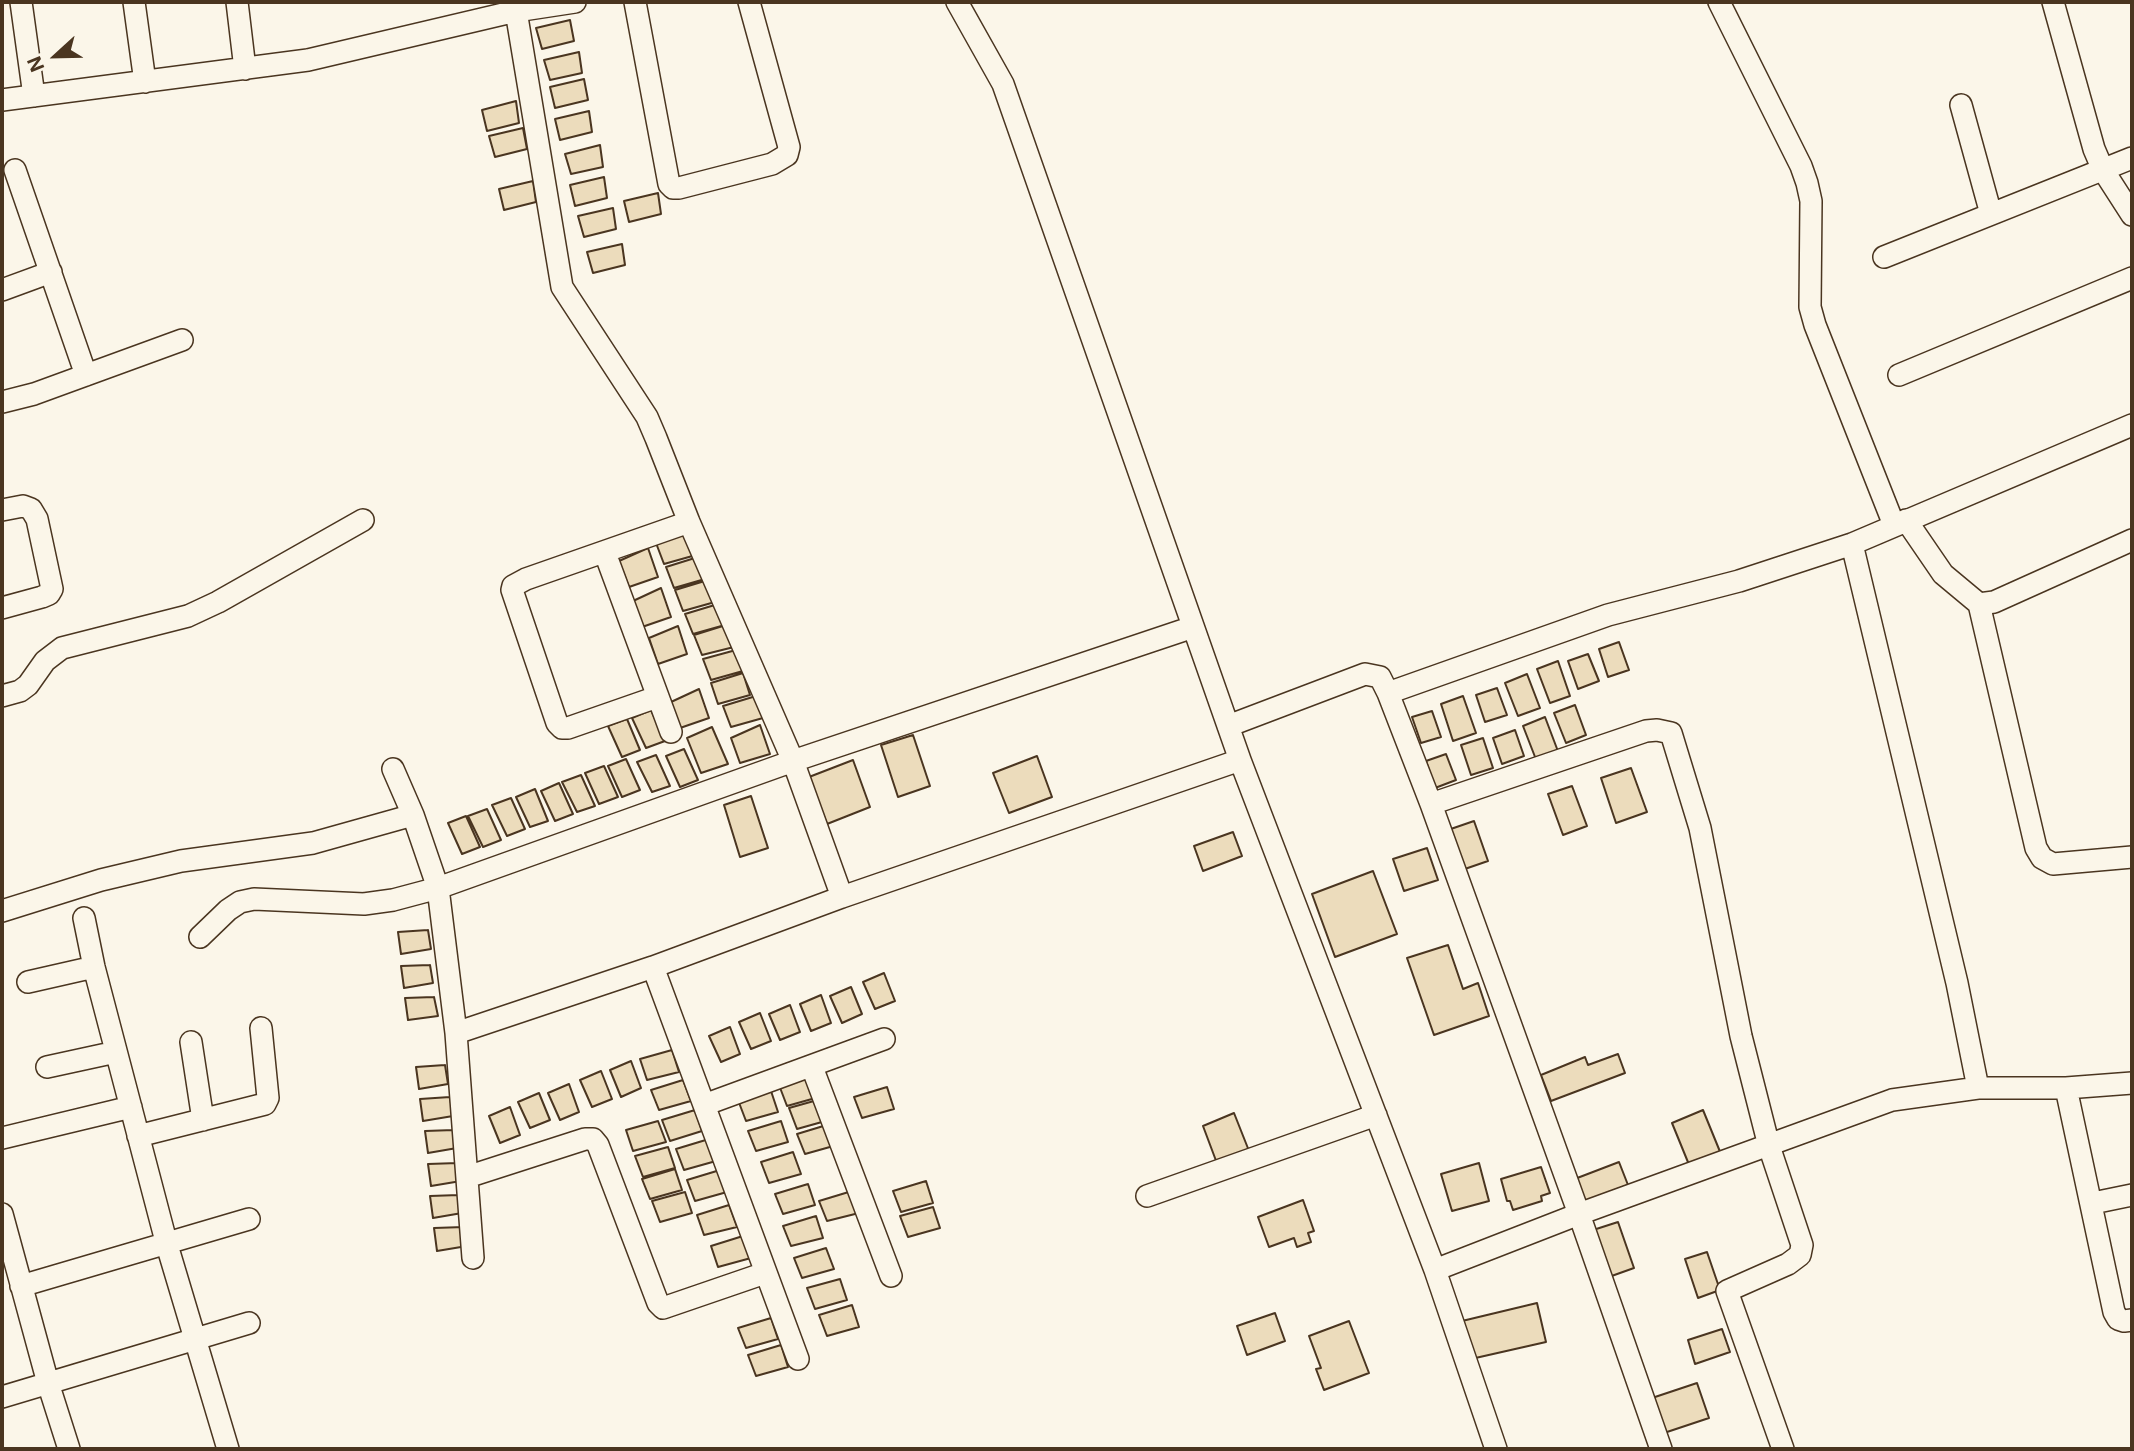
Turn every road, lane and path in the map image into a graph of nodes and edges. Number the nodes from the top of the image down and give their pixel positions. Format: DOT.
graph roads {
  1 [pos="21,2"];
  2 [pos="134,2"];
  3 [pos="237,2"];
  4 [pos="575,2"];
  5 [pos="635,2"];
  6 [pos="749,2"];
  7 [pos="957,2"];
  8 [pos="1719,2"];
  9 [pos="2053,2"];
  10 [pos="516,11"];
  11 [pos="245,69"];
  12 [pos="145,82"];
  13 [pos="34,96"];
  14 [pos="2,100"];
  15 [pos="1961,105"];
  16 [pos="2132,158"];
  17 [pos="15,170"];
  18 [pos="2103,170"];
  19 [pos="1991,214"];
  20 [pos="2132,215"];
  21 [pos="1884,257"];
  22 [pos="51,272"];
  23 [pos="2132,278"];
  24 [pos="2,290"];
  25 [pos="183,340"];
  26 [pos="1899,374"];
  27 [pos="86,375"];
  28 [pos="2,402"];
  29 [pos="2132,425"];
  30 [pos="2,510"];
  31 [pos="363,520"];
  32 [pos="689,522"];
  33 [pos="1900,523"];
  34 [pos="2132,540"];
  35 [pos="1852,544"];
  36 [pos="604,553"];
  37 [pos="1979,604"];
  38 [pos="2,608"];
  39 [pos="1194,627"];
  40 [pos="1388,693"];
  41 [pos="2,696"];
  42 [pos="656,697"];
  43 [pos="1228,726"];
  44 [pos="671,732"];
  45 [pos="1240,760"];
  46 [pos="793,761"];
  47 [pos="393,769"];
  48 [pos="1431,804"];
  49 [pos="413,815"];
  50 [pos="2132,857"];
  51 [pos="438,888"];
  52 [pos="842,897"];
  53 [pos="2,911"];
  54 [pos="83,918"];
  55 [pos="200,937"];
  56 [pos="94,967"];
  57 [pos="653,967"];
  58 [pos="28,982"];
  59 [pos="261,1028"];
  60 [pos="456,1034"];
  61 [pos="884,1039"];
  62 [pos="191,1042"];
  63 [pos="116,1052"];
  64 [pos="47,1067"];
  65 [pos="812,1067"];
  66 [pos="2132,1083"];
  67 [pos="1978,1088"];
  68 [pos="2066,1088"];
  69 [pos="704,1105"];
  70 [pos="131,1107"];
  71 [pos="1376,1115"];
  72 [pos="203,1120"];
  73 [pos="138,1136"];
  74 [pos="2,1138"];
  75 [pos="1769,1146"];
  76 [pos="467,1177"];
  77 [pos="2132,1195"];
  78 [pos="1147,1196"];
  79 [pos="2093,1203"];
  80 [pos="2,1214"];
  81 [pos="1579,1214"];
  82 [pos="249,1219"];
  83 [pos="167,1245"];
  84 [pos="473,1258"];
  85 [pos="1435,1270"];
  86 [pos="765,1273"];
  87 [pos="891,1276"];
  88 [pos="22,1286"];
  89 [pos="2132,1320"];
  90 [pos="249,1323"];
  91 [pos="196,1340"];
  92 [pos="798,1359"];
  93 [pos="48,1383"];
  94 [pos="2,1397"];
  95 [pos="69,1449"];
  96 [pos="228,1449"];
  97 [pos="1496,1449"];
  98 [pos="1661,1449"];
  99 [pos="1783,1449"];
  1 -- 13 [label="street"];
  2 -- 12 [label="street"];
  3 -- 11 [label="street"];
  4 -- 10 [label="street"];
  5 -- 6 [label="street"];
  7 -- 39 [label="street"];
  8 -- 33 [label="street"];
  9 -- 18 [label="street"];
  10 -- 11 [label="street"];
  10 -- 32 [label="street"];
  11 -- 12 [label="street"];
  12 -- 13 [label="street"];
  13 -- 14 [label="street"];
  15 -- 19 [label="street"];
  16 -- 18 [label="street"];
  17 -- 22 [label="street"];
  18 -- 19 [label="street"];
  18 -- 20 [label="street"];
  19 -- 21 [label="street"];
  22 -- 24 [label="street"];
  22 -- 27 [label="street"];
  23 -- 26 [label="street"];
  25 -- 27 [label="street"];
  27 -- 28 [label="street"];
  29 -- 33 [label="street"];
  30 -- 38 [label="street"];
  31 -- 41 [label="street"];
  32 -- 36 [label="street"];
  32 -- 46 [label="street"];
  33 -- 35 [label="street"];
  33 -- 37 [label="street"];
  34 -- 37 [label="street"];
  35 -- 40 [label="street"];
  35 -- 67 [label="street"];
  36 -- 42 [label="street"];
  36 -- 42 [label="street"];
  37 -- 50 [label="street"];
  39 -- 43 [label="street"];
  39 -- 46 [label="street"];
  40 -- 43 [label="street"];
  40 -- 48 [label="street"];
  42 -- 44 [label="street"];
  43 -- 45 [label="street"];
  45 -- 52 [label="street"];
  45 -- 71 [label="street"];
  46 -- 51 [label="street"];
  46 -- 52 [label="street"];
  47 -- 49 [label="street"];
  48 -- 75 [label="street"];
  48 -- 81 [label="street"];
  49 -- 51 [label="street"];
  49 -- 53 [label="street"];
  51 -- 55 [label="street"];
  51 -- 60 [label="street"];
  52 -- 57 [label="street"];
  54 -- 56 [label="street"];
  56 -- 58 [label="street"];
  56 -- 63 [label="street"];
  57 -- 60 [label="street"];
  57 -- 69 [label="street"];
  59 -- 72 [label="street"];
  60 -- 76 [label="street"];
  61 -- 65 [label="street"];
  62 -- 72 [label="street"];
  63 -- 64 [label="street"];
  63 -- 70 [label="street"];
  65 -- 69 [label="street"];
  65 -- 87 [label="street"];
  66 -- 68 [label="street"];
  67 -- 68 [label="street"];
  67 -- 75 [label="street"];
  68 -- 79 [label="street"];
  69 -- 86 [label="street"];
  70 -- 73 [label="street"];
  70 -- 74 [label="street"];
  71 -- 78 [label="street"];
  71 -- 85 [label="street"];
  72 -- 73 [label="street"];
  73 -- 83 [label="street"];
  75 -- 81 [label="street"];
  75 -- 99 [label="street"];
  76 -- 84 [label="street"];
  76 -- 86 [label="street"];
  77 -- 79 [label="street"];
  79 -- 89 [label="street"];
  80 -- 88 [label="street"];
  81 -- 85 [label="street"];
  81 -- 98 [label="street"];
  82 -- 83 [label="street"];
  83 -- 88 [label="street"];
  83 -- 91 [label="street"];
  85 -- 97 [label="street"];
  86 -- 92 [label="street"];
  88 -- 93 [label="street"];
  90 -- 91 [label="street"];
  91 -- 93 [label="street"];
  91 -- 96 [label="street"];
  93 -- 94 [label="street"];
  93 -- 95 [label="street"];
}
